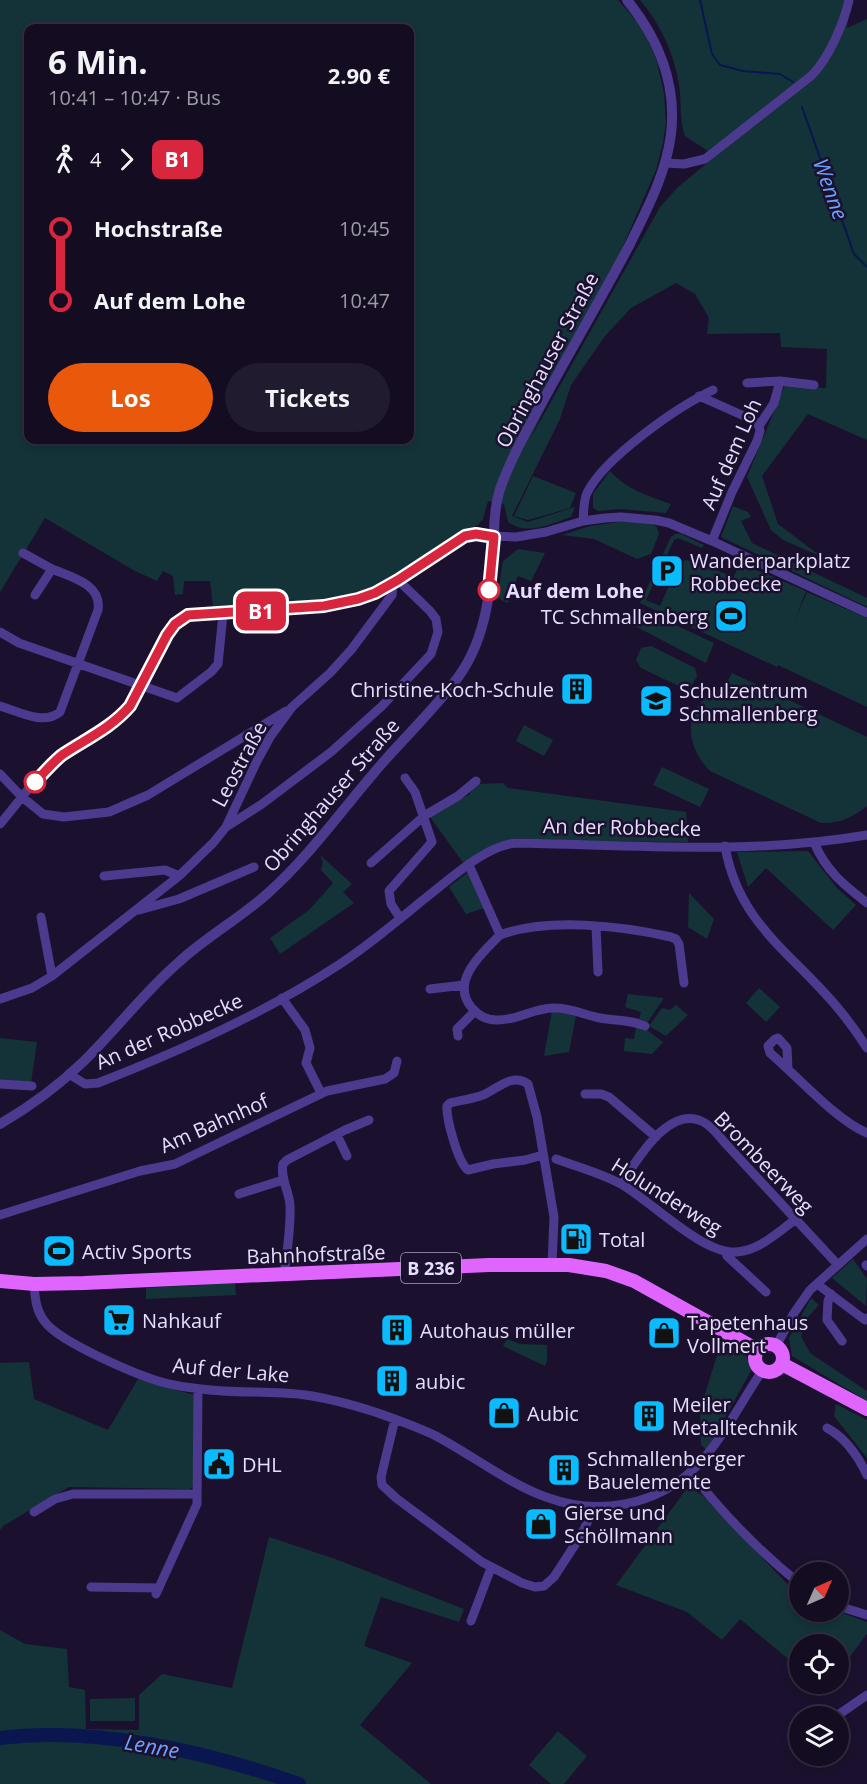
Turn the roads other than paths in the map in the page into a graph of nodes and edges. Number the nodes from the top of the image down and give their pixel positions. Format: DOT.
graph roads {
  1 [pos="627,0"];
  2 [pos="849,0"];
  3 [pos="665,164"];
  4 [pos="780,381"];
  5 [pos="747,383"];
  6 [pos="814,384"];
  7 [pos="712,390"];
  8 [pos="699,396"];
  9 [pos="759,426"];
  10 [pos="583,521"];
  11 [pos="494,537"];
  12 [pos="712,541"];
  13 [pos="22,553"];
  14 [pos="52,569"];
  15 [pos="395,582"];
  16 [pos="35,595"];
  17 [pos="867,613"];
  18 [pos="223,614"];
  19 [pos="0,633"];
  20 [pos="79,663"];
  21 [pos="141,686"];
  22 [pos="0,706"];
  23 [pos="292,707"];
  24 [pos="0,774"];
  25 [pos="405,778"];
  26 [pos="476,780"];
  27 [pos="22,797"];
  28 [pos="424,816"];
  29 [pos="0,824"];
  30 [pos="226,826"];
  31 [pos="867,835"];
  32 [pos="814,842"];
  33 [pos="725,846"];
  34 [pos="371,863"];
  35 [pos="469,865"];
  36 [pos="254,867"];
  37 [pos="104,876"];
  38 [pos="179,876"];
  39 [pos="867,903"];
  40 [pos="137,910"];
  41 [pos="41,917"];
  42 [pos="400,918"];
  43 [pos="596,926"];
  44 [pos="500,935"];
  45 [pos="598,972"];
  46 [pos="52,976"];
  47 [pos="684,983"];
  48 [pos="464,986"];
  49 [pos="430,989"];
  50 [pos="282,998"];
  51 [pos="0,999"];
  52 [pos="475,1011"];
  53 [pos="645,1026"];
  54 [pos="458,1036"];
  55 [pos="867,1048"];
  56 [pos="397,1061"];
  57 [pos="788,1068"];
  58 [pos="69,1074"];
  59 [pos="0,1084"];
  60 [pos="32,1086"];
  61 [pos="321,1093"];
  62 [pos="585,1094"];
  63 [pos="369,1120"];
  64 [pos="0,1124"];
  65 [pos="867,1132"];
  66 [pos="337,1135"];
  67 [pos="656,1137"];
  68 [pos="543,1155"];
  69 [pos="347,1156"];
  70 [pos="556,1159"];
  71 [pos="283,1180"];
  72 [pos="621,1184"];
  73 [pos="239,1194"];
  74 [pos="0,1215"];
  75 [pos="795,1219"];
  76 [pos="867,1239"];
  77 [pos="726,1251"];
  78 [pos="552,1264"];
  79 [pos="838,1265"];
  80 [pos="284,1275"];
  81 [pos="0,1281"];
  82 [pos="34,1284"];
  83 [pos="817,1284"];
  84 [pos="766,1292"];
  85 [pos="831,1294"];
  86 [pos="867,1318"];
  87 [pos="842,1341"];
  88 [pos="776,1346"];
  89 [pos="758,1350"];
  90 [pos="782,1364"];
  91 [pos="762,1371"];
  92 [pos="198,1389"];
  93 [pos="867,1409"];
  94 [pos="395,1419"];
  95 [pos="826,1428"];
  96 [pos="691,1473"];
  97 [pos="867,1475"];
  98 [pos="196,1494"];
  99 [pos="591,1507"];
  100 [pos="34,1512"];
  101 [pos="491,1568"];
  102 [pos="789,1574"];
  103 [pos="91,1587"];
  104 [pos="849,1609"];
  105 [pos="867,1615"];
  106 [pos="471,1621"];
  107 [pos="867,1695"];
  108 [pos="849,1707"];
  1 -- 3 [label="street, Obringhauser Straße"];
  2 -- 3 [label="street"];
  3 -- 11 [label="street, Obringhauser Straße"];
  4 -- 5 [label="street, Auf dem Loh"];
  4 -- 6 [label="street, Auf dem Loh"];
  4 -- 9 [label="street, Auf dem Loh"];
  7 -- 8 [label="street"];
  8 -- 9 [label="street"];
  8 -- 10 [label="street"];
  9 -- 12 [label="street, Auf dem Loh"];
  10 -- 11 [label="street, Auf dem Loh"];
  10 -- 12 [label="street, Auf dem Loh"];
  11 -- 15 [label="street, Auf dem Loh"];
  11 -- 58 [label="street, Obringhauser Straße"];
  12 -- 17 [label="street, Auf dem Loh"];
  13 -- 14 [label="street"];
  14 -- 16 [label="street"];
  14 -- 20 [label="street"];
  15 -- 18 [label="street, Auf dem Loh"];
  15 -- 23 [label="street, Leostraße"];
  15 -- 30 [label="street"];
  18 -- 21 [label="street, Auf dem Loh"];
  18 -- 21 [label="street"];
  19 -- 20 [label="street"];
  20 -- 21 [label="street"];
  20 -- 22 [label="street"];
  21 -- 27 [label="street"];
  23 -- 27 [label="street"];
  23 -- 30 [label="street, Leostraße"];
  24 -- 27 [label="street"];
  25 -- 28 [label="street"];
  26 -- 28 [label="street"];
  27 -- 29 [label="street"];
  28 -- 34 [label="street"];
  28 -- 42 [label="street"];
  30 -- 38 [label="street, Leostraße"];
  31 -- 32 [label="street, An der Robbecke"];
  32 -- 33 [label="street, An der Robbecke"];
  32 -- 39 [label="street"];
  33 -- 35 [label="street, An der Robbecke"];
  33 -- 55 [label="street"];
  35 -- 42 [label="street, An der Robbecke"];
  35 -- 44 [label="street"];
  36 -- 40 [label="street"];
  37 -- 38 [label="street"];
  38 -- 40 [label="street, Leostraße"];
  40 -- 46 [label="street, Leostraße"];
  41 -- 46 [label="street"];
  42 -- 50 [label="street, An der Robbecke"];
  43 -- 44 [label="street"];
  43 -- 45 [label="street"];
  43 -- 47 [label="street"];
  44 -- 48 [label="street"];
  46 -- 51 [label="street, Leostraße"];
  48 -- 49 [label="street"];
  48 -- 52 [label="street"];
  50 -- 58 [label="street, An der Robbecke"];
  50 -- 61 [label="street"];
  52 -- 53 [label="street"];
  52 -- 54 [label="street"];
  56 -- 61 [label="street, Am Bahnhof"];
  57 -- 65 [label="street"];
  58 -- 64 [label="street, Obringhauser Straße"];
  59 -- 60 [label="street"];
  61 -- 74 [label="street, Am Bahnhof"];
  62 -- 67 [label="street"];
  63 -- 66 [label="street"];
  66 -- 69 [label="street"];
  66 -- 71 [label="street"];
  67 -- 72 [label="street, Brombeerweg"];
  67 -- 75 [label="street, Brombeerweg"];
  68 -- 68 [label="street"];
  68 -- 78 [label="street"];
  70 -- 72 [label="street, Holunderweg"];
  71 -- 73 [label="street"];
  71 -- 80 [label="street"];
  72 -- 77 [label="street, Holunderweg"];
  75 -- 77 [label="street, Holunderweg"];
  75 -- 79 [label="street, Brombeerweg"];
  76 -- 79 [label="street"];
  77 -- 84 [label="street, Holunderweg"];
  78 -- 80 [label="main road, Bahnhofstraße / B 236"];
  78 -- 89 [label="main road, Bahnhofstraße / B 236"];
  79 -- 83 [label="street"];
  80 -- 82 [label="main road, Bahnhofstraße / B 236"];
  81 -- 82 [label="main road, Bahnhofstraße / B 236"];
  82 -- 92 [label="street, Auf der Lake"];
  83 -- 85 [label="street"];
  83 -- 88 [label="street"];
  85 -- 86 [label="street"];
  85 -- 87 [label="street"];
  88 -- 89 [label="main road"];
  88 -- 90 [label="main road"];
  89 -- 91 [label="main road"];
  90 -- 91 [label="main road"];
  90 -- 93 [label="main road"];
  91 -- 96 [label="street, Auf der Lake"];
  92 -- 94 [label="street, Auf der Lake"];
  92 -- 98 [label="street"];
  94 -- 99 [label="street, Auf der Lake"];
  94 -- 101 [label="street"];
  95 -- 97 [label="street"];
  96 -- 99 [label="street, Auf der Lake"];
  96 -- 102 [label="street"];
  98 -- 100 [label="street"];
  98 -- 103 [label="street"];
  99 -- 101 [label="street"];
  101 -- 106 [label="street"];
  104 -- 105 [label="street"];
  107 -- 108 [label="street"];
}
